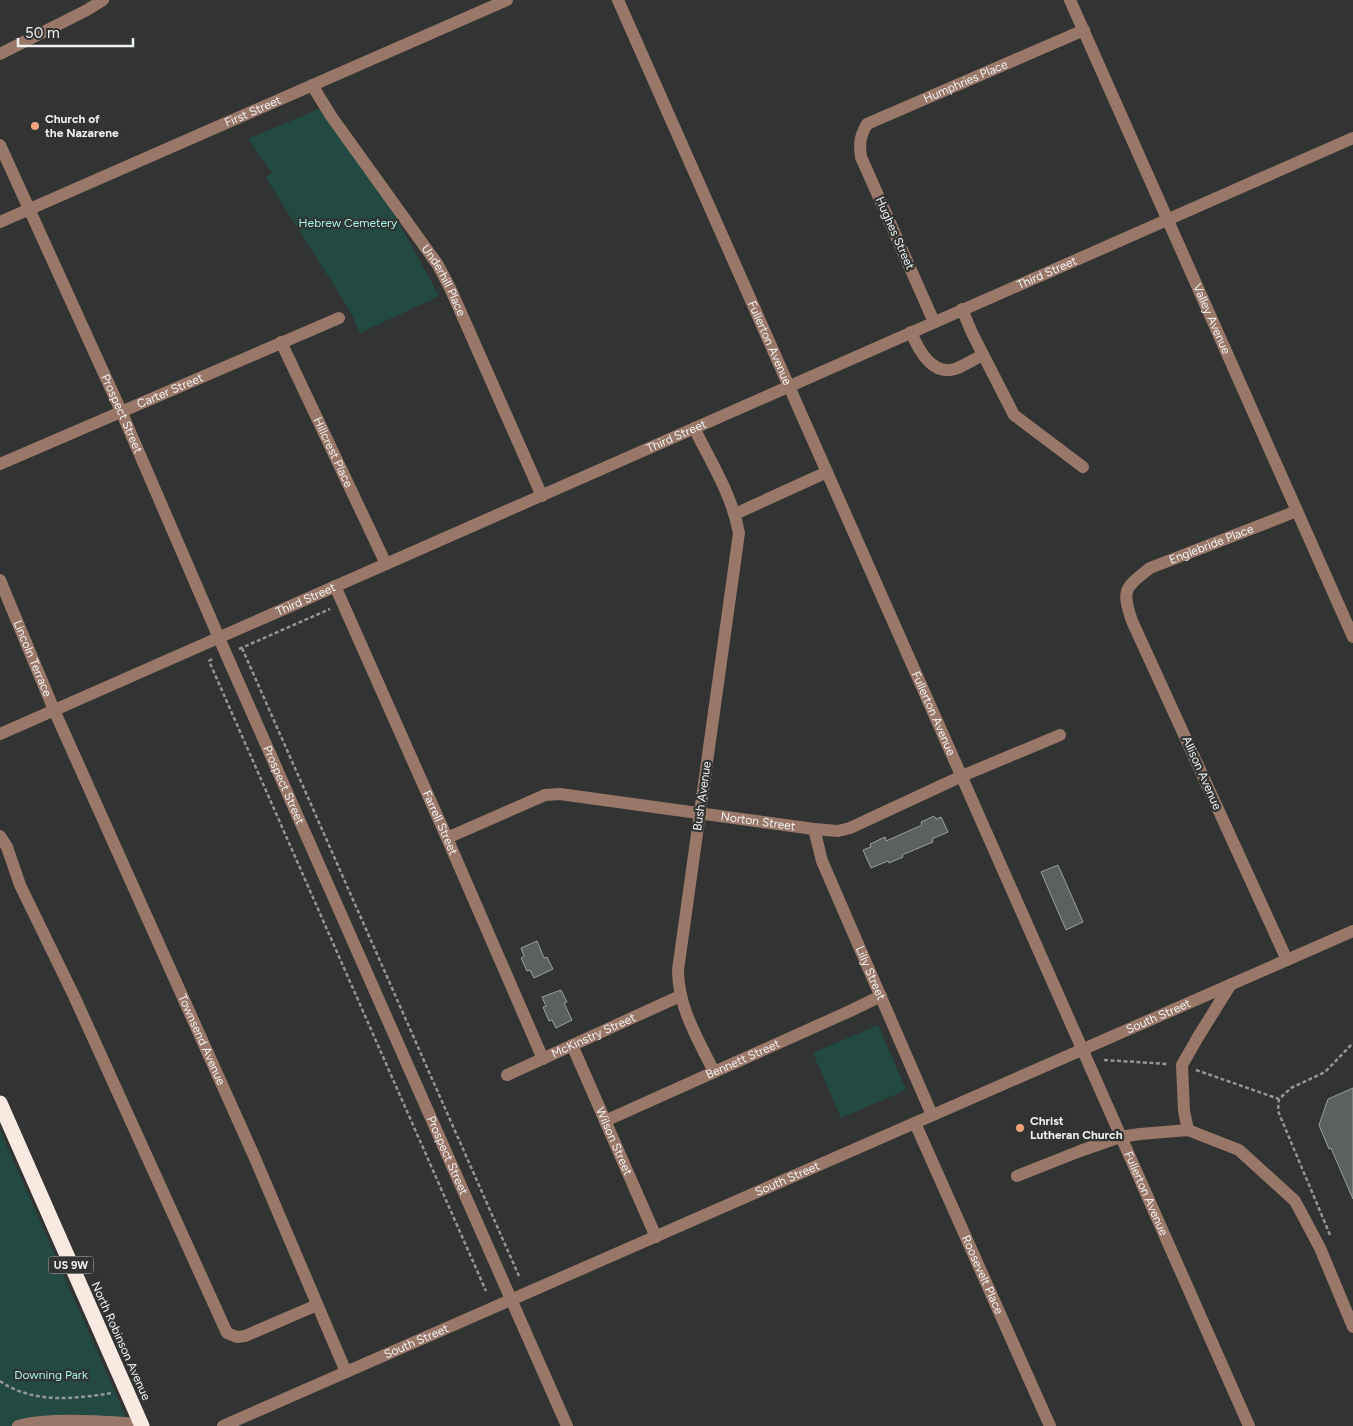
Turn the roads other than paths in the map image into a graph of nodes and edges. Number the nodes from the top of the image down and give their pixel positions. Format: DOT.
graph roads {
  1 [pos="103,0"];
  2 [pos="507,0"];
  3 [pos="618,0"];
  4 [pos="1070,0"];
  5 [pos="1084,30"];
  6 [pos="0,54"];
  7 [pos="312,85"];
  8 [pos="1353,138"];
  9 [pos="859,143"];
  10 [pos="0,145"];
  11 [pos="30,209"];
  12 [pos="1168,219"];
  13 [pos="0,222"];
  14 [pos="962,309"];
  15 [pos="339,318"];
  16 [pos="934,322"];
  17 [pos="911,332"];
  18 [pos="281,342"];
  19 [pos="983,355"];
  20 [pos="789,386"];
  21 [pos="121,411"];
  22 [pos="694,428"];
  23 [pos="0,464"];
  24 [pos="1084,467"];
  25 [pos="827,472"];
  26 [pos="542,496"];
  27 [pos="1297,512"];
  28 [pos="735,514"];
  29 [pos="386,564"];
  30 [pos="0,580"];
  31 [pos="1130,584"];
  32 [pos="335,586"];
  33 [pos="219,637"];
  34 [pos="1353,637"];
  35 [pos="54,710"];
  36 [pos="0,734"];
  37 [pos="1060,735"];
  38 [pos="962,776"];
  39 [pos="700,813"];
  40 [pos="814,829"];
  41 [pos="0,836"];
  42 [pos="447,838"];
  43 [pos="1353,931"];
  44 [pos="1287,960"];
  45 [pos="1231,984"];
  46 [pos="680,996"];
  47 [pos="880,996"];
  48 [pos="572,1045"];
  49 [pos="1082,1050"];
  50 [pos="543,1059"];
  51 [pos="714,1072"];
  52 [pos="507,1075"];
  53 [pos="0,1103"];
  54 [pos="932,1116"];
  55 [pos="605,1121"];
  56 [pos="915,1123"];
  57 [pos="1188,1130"];
  58 [pos="1120,1137"];
  59 [pos="1017,1176"];
  60 [pos="656,1237"];
  61 [pos="511,1300"];
  62 [pos="317,1304"];
  63 [pos="1353,1327"];
  64 [pos="346,1372"];
  65 [pos="142,1425"];
  66 [pos="18,1426"];
  67 [pos="223,1426"];
  68 [pos="567,1426"];
  69 [pos="1050,1426"];
  70 [pos="1249,1426"];
  1 -- 6 [label="street"];
  2 -- 7 [label="street, First Street"];
  3 -- 20 [label="street, Fullerton Avenue"];
  4 -- 5 [label="street, Valley Avenue"];
  5 -- 9 [label="street, Humphries Place"];
  5 -- 12 [label="street, Valley Avenue"];
  7 -- 11 [label="street, First Street"];
  7 -- 26 [label="street, Underhill Place"];
  8 -- 12 [label="street, Third Street"];
  9 -- 16 [label="street, Hughes Street"];
  10 -- 11 [label="street, Prospect Street"];
  11 -- 13 [label="street, First Street"];
  11 -- 21 [label="street, Prospect Street"];
  12 -- 14 [label="street, Third Street"];
  12 -- 27 [label="street, Valley Avenue"];
  14 -- 16 [label="street, Third Street"];
  14 -- 19 [label="street"];
  15 -- 18 [label="street, Carter Street"];
  16 -- 17 [label="street, Third Street"];
  17 -- 19 [label="street"];
  17 -- 20 [label="street, Third Street"];
  18 -- 21 [label="street, Carter Street"];
  18 -- 29 [label="street, Hillcrest Place"];
  19 -- 24 [label="street"];
  20 -- 22 [label="street, Third Street"];
  20 -- 25 [label="street, Fullerton Avenue"];
  21 -- 23 [label="street, Carter Street"];
  21 -- 33 [label="street, Prospect Street"];
  22 -- 26 [label="street, Third Street"];
  22 -- 28 [label="street, Bush Avenue"];
  25 -- 28 [label="street"];
  25 -- 38 [label="street, Fullerton Avenue"];
  26 -- 29 [label="street, Third Street"];
  27 -- 31 [label="street, Englebride Place"];
  27 -- 34 [label="street, Valley Avenue"];
  28 -- 39 [label="street, Bush Avenue"];
  29 -- 32 [label="street, Third Street"];
  30 -- 35 [label="street, Lincoln Terrace"];
  31 -- 44 [label="street, Allison Avenue"];
  32 -- 33 [label="street, Third Street"];
  32 -- 42 [label="street, Farrell Street"];
  33 -- 35 [label="street, Third Street"];
  33 -- 61 [label="street, Prospect Street"];
  35 -- 36 [label="street, Third Street"];
  35 -- 62 [label="street, Townsend Avenue"];
  37 -- 38 [label="street, Norton Street"];
  38 -- 40 [label="street, Norton Street"];
  38 -- 49 [label="street, Fullerton Avenue"];
  39 -- 40 [label="street, Norton Street"];
  39 -- 42 [label="street, Norton Street"];
  39 -- 46 [label="street, Bush Avenue"];
  40 -- 47 [label="street, Lilly Street"];
  41 -- 62 [label="street"];
  42 -- 50 [label="street, Farrell Street"];
  43 -- 44 [label="street, South Street"];
  44 -- 45 [label="street, South Street"];
  45 -- 49 [label="street, South Street"];
  45 -- 57 [label="street"];
  46 -- 48 [label="street, McKinstry Street"];
  46 -- 51 [label="street, Bush Avenue"];
  47 -- 51 [label="street, Bennett Street"];
  47 -- 54 [label="street, Lilly Street"];
  48 -- 50 [label="street, McKinstry Street"];
  48 -- 55 [label="street, Wilson Street"];
  49 -- 54 [label="street, South Street"];
  49 -- 58 [label="street, Fullerton Avenue"];
  50 -- 52 [label="street, McKinstry Street"];
  51 -- 55 [label="street, Bennett Street"];
  53 -- 65 [label="highway, North Robinson Avenue / US 9W"];
  54 -- 56 [label="street, South Street"];
  55 -- 60 [label="street, Wilson Street"];
  56 -- 60 [label="street, South Street"];
  56 -- 69 [label="street, Roosevelt Place"];
  57 -- 58 [label="street"];
  57 -- 63 [label="street"];
  58 -- 59 [label="street"];
  58 -- 70 [label="street, Fullerton Avenue"];
  60 -- 61 [label="street, South Street"];
  61 -- 64 [label="street, South Street"];
  61 -- 68 [label="street, Prospect Street"];
  62 -- 64 [label="street, Townsend Avenue"];
  64 -- 67 [label="street, South Street"];
  65 -- 66 [label="street"];
}
